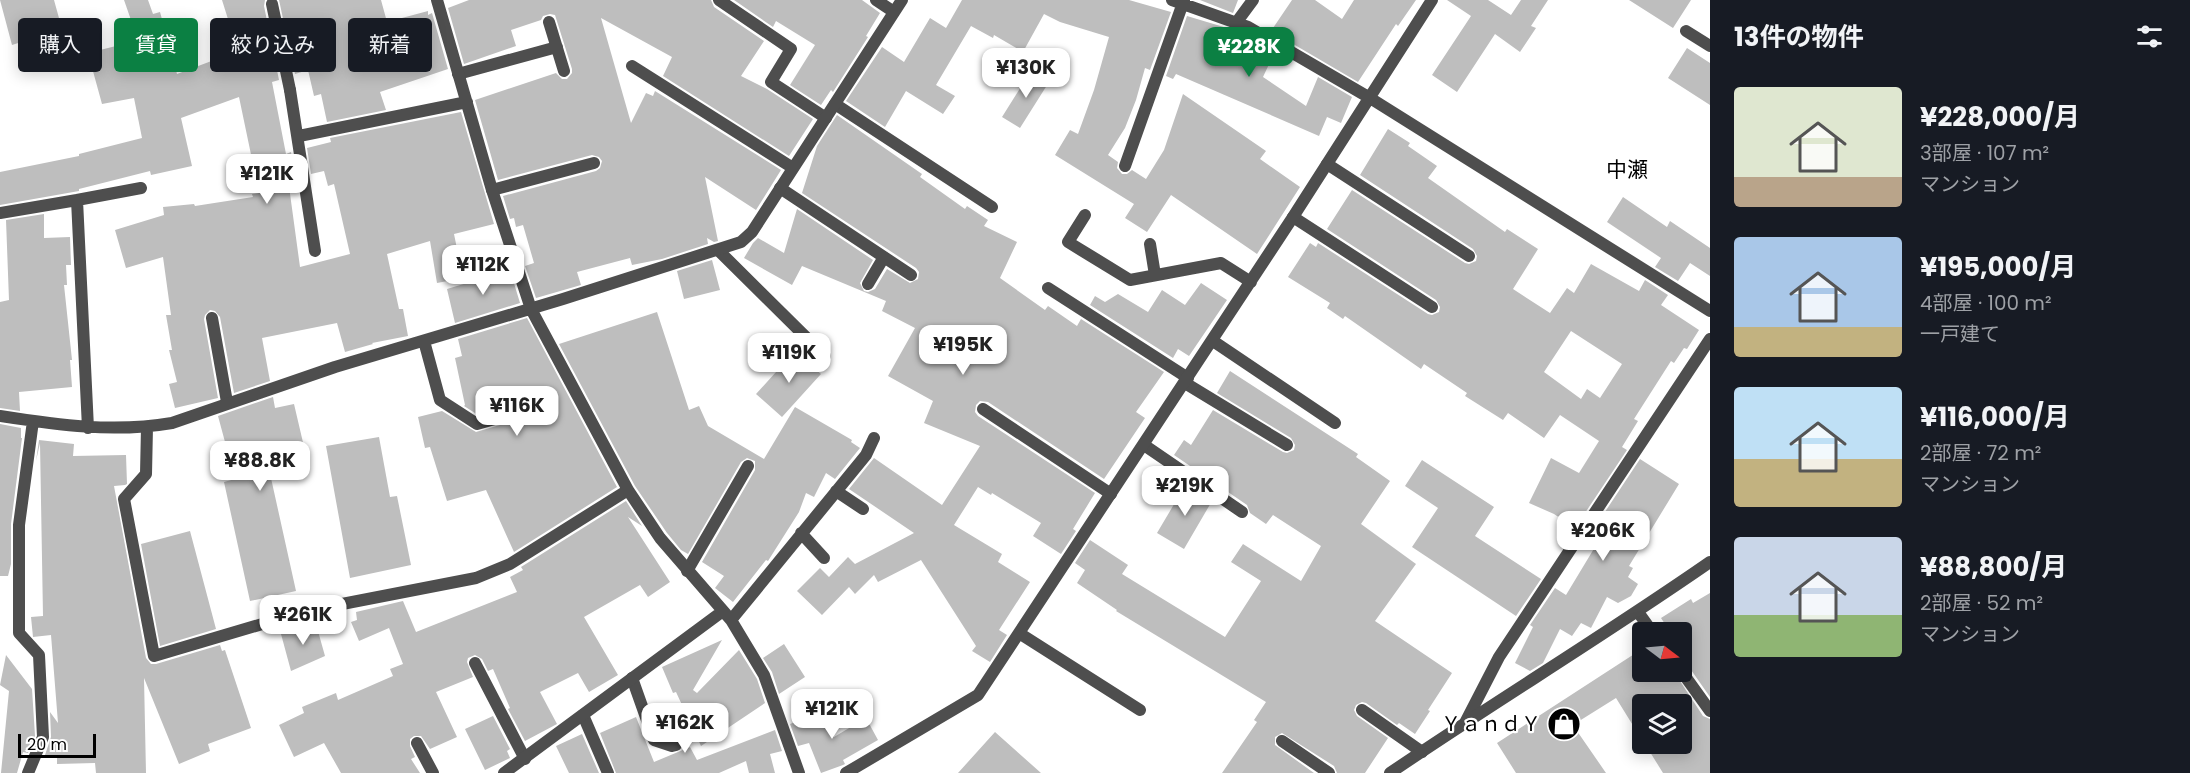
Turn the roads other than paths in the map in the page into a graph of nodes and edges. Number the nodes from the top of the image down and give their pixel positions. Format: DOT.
graph roads {
  1 [pos="437,0"];
  2 [pos="719,0"];
  3 [pos="876,0"];
  4 [pos="902,0"];
  5 [pos="1253,0"];
  6 [pos="1432,0"];
  7 [pos="1180,1"];
  8 [pos="272,4"];
  9 [pos="894,12"];
  10 [pos="549,22"];
  11 [pos="1236,22"];
  12 [pos="1686,31"];
  13 [pos="1710,46"];
  14 [pos="557,47"];
  15 [pos="632,66"];
  16 [pos="564,71"];
  17 [pos="458,74"];
  18 [pos="1370,98"];
  19 [pos="467,102"];
  20 [pos="835,104"];
  21 [pos="826,118"];
  22 [pos="299,136"];
  23 [pos="594,163"];
  24 [pos="1327,164"];
  25 [pos="1125,166"];
  26 [pos="793,168"];
  27 [pos="141,188"];
  28 [pos="780,188"];
  29 [pos="492,190"];
  30 [pos="77,200"];
  31 [pos="992,207"];
  32 [pos="0,213"];
  33 [pos="1085,215"];
  34 [pos="1293,217"];
  35 [pos="1150,244"];
  36 [pos="315,251"];
  37 [pos="719,251"];
  38 [pos="1469,256"];
  39 [pos="884,257"];
  40 [pos="911,275"];
  41 [pos="1155,275"];
  42 [pos="1251,282"];
  43 [pos="868,284"];
  44 [pos="1048,288"];
  45 [pos="1432,307"];
  46 [pos="531,309"];
  47 [pos="1710,311"];
  48 [pos="212,318"];
  49 [pos="1710,339"];
  50 [pos="424,341"];
  51 [pos="1213,341"];
  52 [pos="825,356"];
  53 [pos="1186,380"];
  54 [pos="227,402"];
  55 [pos="983,409"];
  56 [pos="0,416"];
  57 [pos="505,416"];
  58 [pos="33,421"];
  59 [pos="1335,423"];
  60 [pos="147,427"];
  61 [pos="88,428"];
  62 [pos="874,438"];
  63 [pos="1144,445"];
  64 [pos="1287,445"];
  65 [pos="748,466"];
  66 [pos="628,490"];
  67 [pos="836,491"];
  68 [pos="1111,494"];
  69 [pos="863,509"];
  70 [pos="1242,512"];
  71 [pos="801,533"];
  72 [pos="824,558"];
  73 [pos="1709,566"];
  74 [pos="687,571"];
  75 [pos="1638,612"];
  76 [pos="727,616"];
  77 [pos="1645,622"];
  78 [pos="1019,633"];
  79 [pos="475,663"];
  80 [pos="632,678"];
  81 [pos="1689,682"];
  82 [pos="1140,710"];
  83 [pos="1362,710"];
  84 [pos="1710,711"];
  85 [pos="583,715"];
  86 [pos="1466,721"];
  87 [pos="1282,741"];
  88 [pos="417,743"];
  89 [pos="676,745"];
  90 [pos="1422,752"];
  91 [pos="525,759"];
  92 [pos="28,773"];
  93 [pos="433,773"];
  94 [pos="504,773"];
  95 [pos="608,773"];
  96 [pos="799,773"];
  97 [pos="846,773"];
  98 [pos="1329,773"];
  99 [pos="1390,773"];
  1 -- 17 [label="street"];
  2 -- 21 [label="street"];
  3 -- 9 [label="street"];
  4 -- 9 [label="street"];
  5 -- 11 [label="street"];
  6 -- 18 [label="street"];
  7 -- 11 [label="street"];
  7 -- 25 [label="street"];
  8 -- 22 [label="street"];
  9 -- 20 [label="street"];
  10 -- 14 [label="street"];
  11 -- 18 [label="street"];
  12 -- 13 [label="street"];
  14 -- 16 [label="street"];
  14 -- 17 [label="street"];
  15 -- 26 [label="street"];
  17 -- 19 [label="street"];
  18 -- 24 [label="street"];
  18 -- 47 [label="street"];
  19 -- 22 [label="street"];
  19 -- 29 [label="street"];
  20 -- 21 [label="street"];
  20 -- 31 [label="street"];
  21 -- 26 [label="street"];
  22 -- 36 [label="street"];
  23 -- 29 [label="street"];
  24 -- 34 [label="street"];
  24 -- 38 [label="street"];
  26 -- 28 [label="street"];
  27 -- 30 [label="street"];
  28 -- 37 [label="street"];
  28 -- 39 [label="street"];
  29 -- 46 [label="street"];
  30 -- 32 [label="street"];
  30 -- 61 [label="street"];
  33 -- 41 [label="street"];
  34 -- 42 [label="street"];
  34 -- 45 [label="street"];
  35 -- 41 [label="street"];
  37 -- 46 [label="street"];
  37 -- 52 [label="street"];
  39 -- 40 [label="street"];
  39 -- 43 [label="street"];
  41 -- 42 [label="street"];
  42 -- 51 [label="street"];
  44 -- 53 [label="street"];
  46 -- 50 [label="street"];
  46 -- 66 [label="street"];
  48 -- 54 [label="street"];
  49 -- 86 [label="street"];
  50 -- 54 [label="street"];
  50 -- 57 [label="street"];
  51 -- 53 [label="street"];
  51 -- 59 [label="street"];
  53 -- 63 [label="street"];
  53 -- 64 [label="street"];
  54 -- 60 [label="street"];
  55 -- 68 [label="street"];
  56 -- 58 [label="street"];
  58 -- 61 [label="street"];
  58 -- 92 [label="street"];
  60 -- 61 [label="street"];
  60 -- 66 [label="street"];
  62 -- 67 [label="street"];
  63 -- 68 [label="street"];
  63 -- 70 [label="street"];
  65 -- 74 [label="street"];
  66 -- 74 [label="street"];
  67 -- 69 [label="street"];
  67 -- 71 [label="street"];
  68 -- 78 [label="street"];
  71 -- 72 [label="street"];
  71 -- 76 [label="street"];
  73 -- 75 [label="street"];
  74 -- 76 [label="street"];
  75 -- 77 [label="street"];
  75 -- 86 [label="street"];
  76 -- 80 [label="street"];
  76 -- 96 [label="street"];
  78 -- 82 [label="street"];
  78 -- 97 [label="street"];
  79 -- 91 [label="street"];
  80 -- 85 [label="street"];
  80 -- 89 [label="street"];
  81 -- 84 [label="street"];
  83 -- 90 [label="street"];
  85 -- 91 [label="street"];
  85 -- 95 [label="street"];
  86 -- 90 [label="street"];
  87 -- 98 [label="street"];
  88 -- 93 [label="street"];
  90 -- 99 [label="street"];
  91 -- 94 [label="street"];
}
